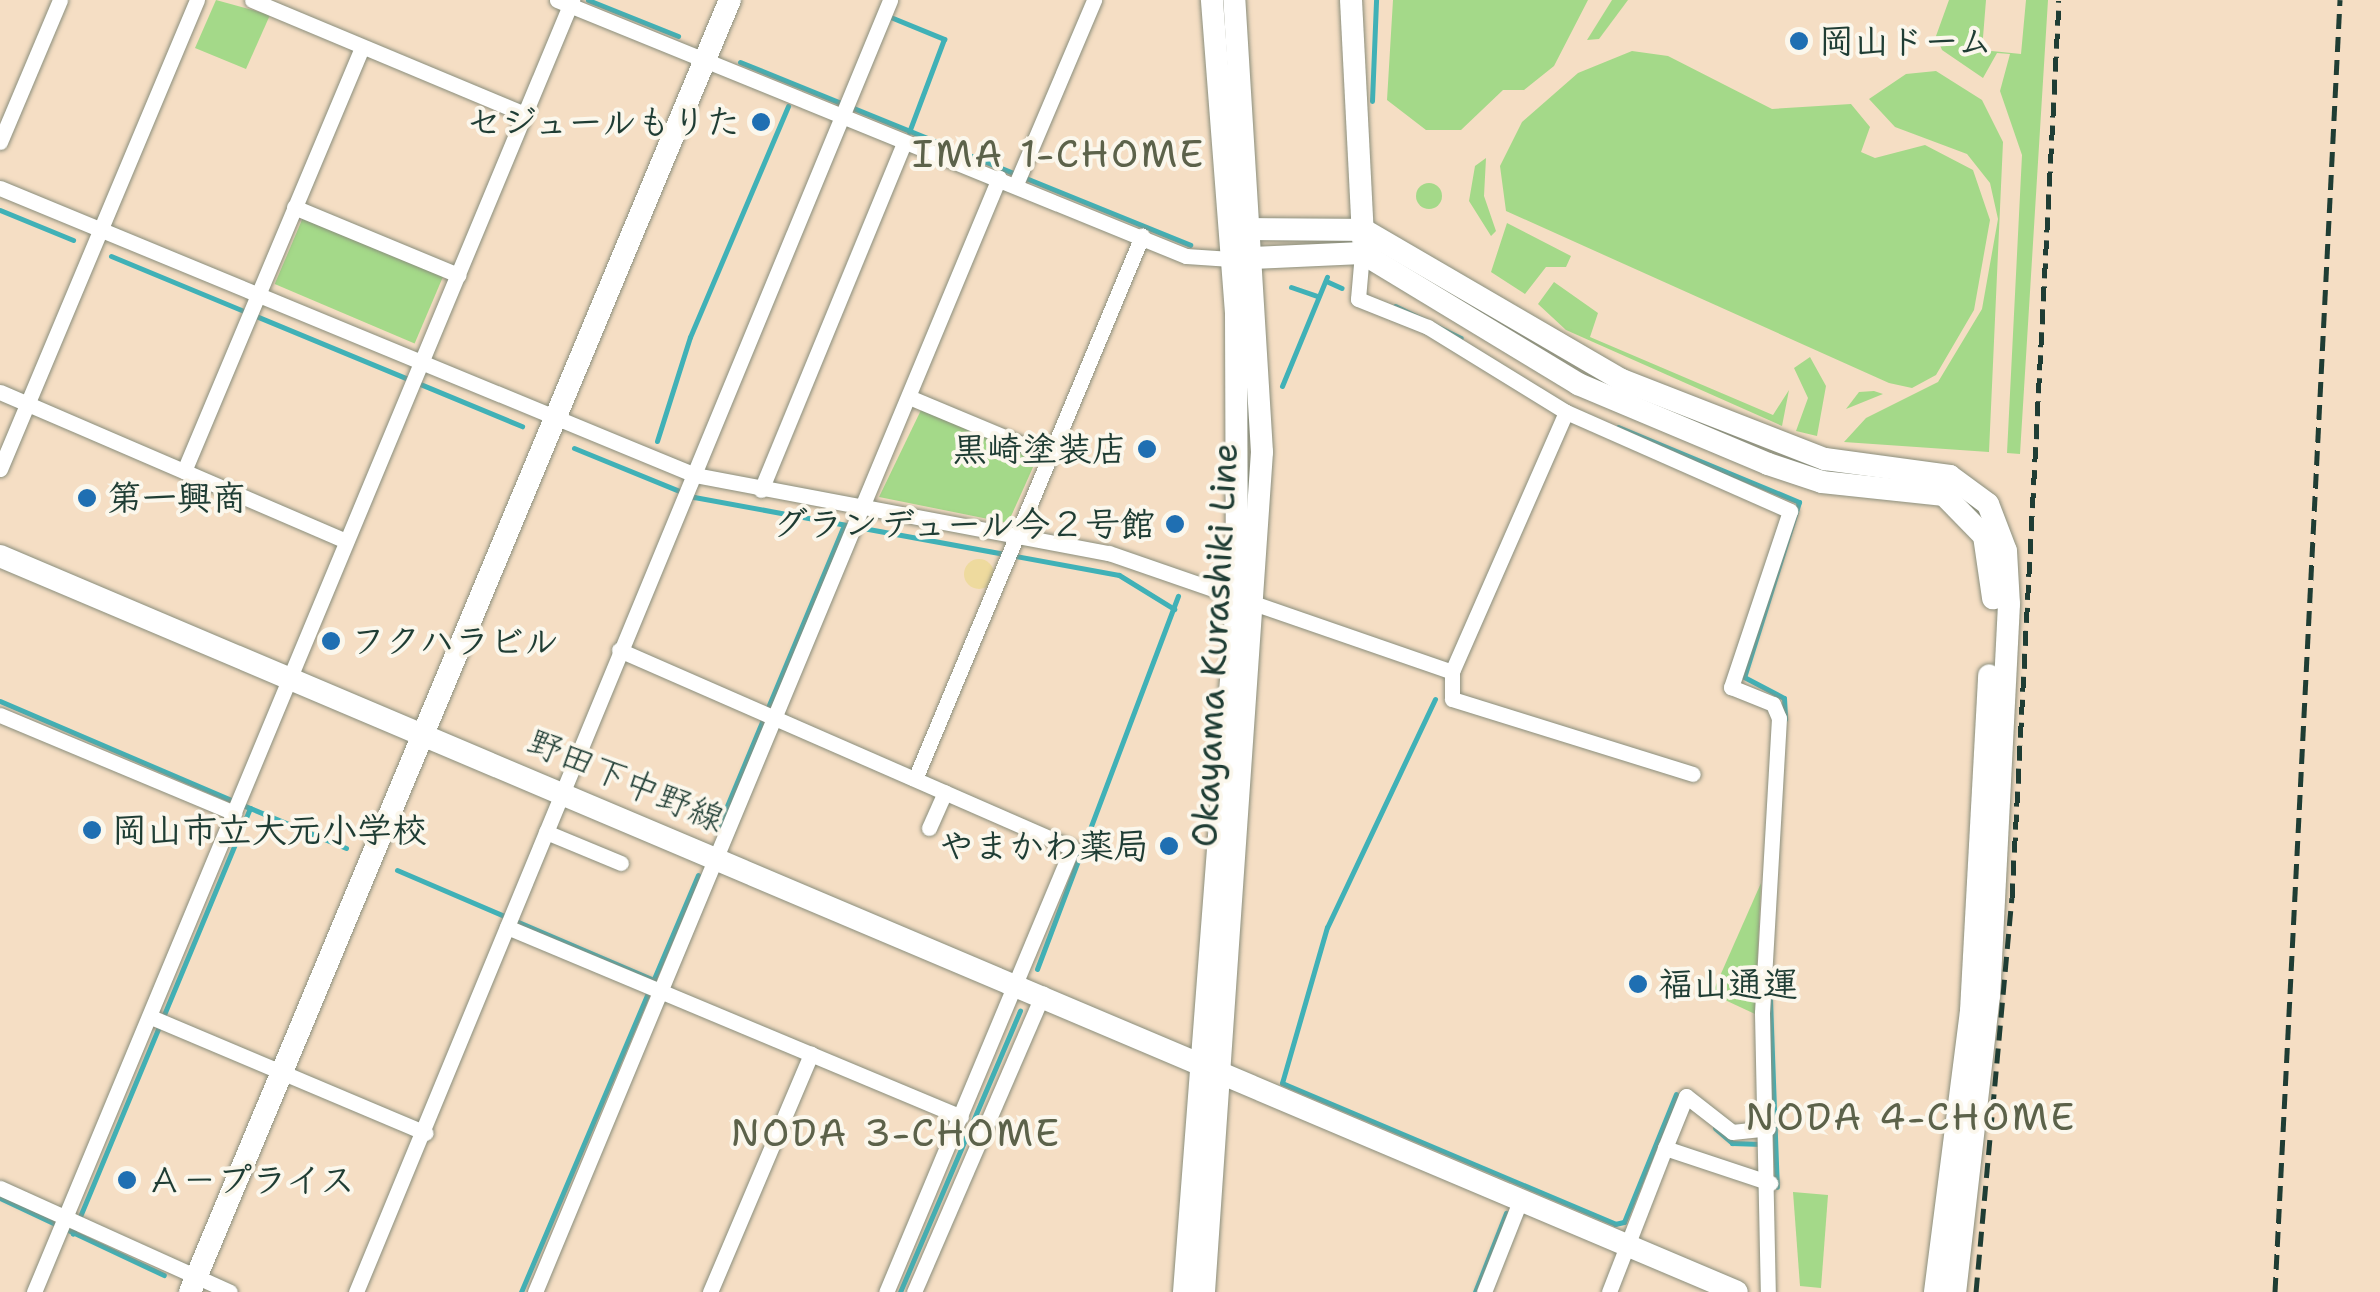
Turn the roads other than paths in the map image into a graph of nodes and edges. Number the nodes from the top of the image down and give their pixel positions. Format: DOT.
graph roads {
  1 [pos="60,0"];
  2 [pos="197,0"];
  3 [pos="252,0"];
  4 [pos="730,0"];
  5 [pos="890,0"];
  6 [pos="1094,0"];
  7 [pos="1212,0"];
  8 [pos="1234,0"];
  9 [pos="1351,0"];
  10 [pos="566,2"];
  11 [pos="362,47"];
  12 [pos="705,60"];
  13 [pos="842,111"];
  14 [pos="524,114"];
  15 [pos="0,142"];
  16 [pos="903,145"];
  17 [pos="999,178"];
  18 [pos="1019,178"];
  19 [pos="0,188"];
  20 [pos="294,207"];
  21 [pos="1252,229"];
  22 [pos="100,230"];
  23 [pos="1142,236"];
  24 [pos="1363,242"];
  25 [pos="1242,258"];
  26 [pos="458,275"];
  27 [pos="252,308"];
  28 [pos="416,375"];
  29 [pos="0,392"];
  30 [pos="909,397"];
  31 [pos="28,404"];
  32 [pos="1566,412"];
  33 [pos="555,419"];
  34 [pos="1050,456"];
  35 [pos="0,468"];
  36 [pos="184,472"];
  37 [pos="690,488"];
  38 [pos="761,490"];
  39 [pos="858,524"];
  40 [pos="1015,540"];
  41 [pos="346,541"];
  42 [pos="0,556"];
  43 [pos="1247,606"];
  44 [pos="620,650"];
  45 [pos="1452,672"];
  46 [pos="290,678"];
  47 [pos="769,714"];
  48 [pos="0,716"];
  49 [pos="424,734"];
  50 [pos="1693,774"];
  51 [pos="915,779"];
  52 [pos="562,792"];
  53 [pos="945,792"];
  54 [pos="237,806"];
  55 [pos="929,828"];
  56 [pos="546,832"];
  57 [pos="718,857"];
  58 [pos="622,863"];
  59 [pos="510,921"];
  60 [pos="1017,983"];
  61 [pos="655,988"];
  62 [pos="1044,994"];
  63 [pos="158,1020"];
  64 [pos="812,1054"];
  65 [pos="1201,1061"];
  66 [pos="283,1072"];
  67 [pos="1224,1072"];
  68 [pos="961,1118"];
  69 [pos="1768,1128"];
  70 [pos="426,1133"];
  71 [pos="1665,1148"];
  72 [pos="1770,1183"];
  73 [pos="0,1188"];
  74 [pos="1520,1200"];
  75 [pos="69,1225"];
  76 [pos="1628,1246"];
  77 [pos="193,1285"];
  78 [pos="34,1292"];
  79 [pos="230,1292"];
  80 [pos="356,1292"];
  81 [pos="534,1292"];
  82 [pos="710,1292"];
  83 [pos="886,1292"];
  84 [pos="914,1292"];
  85 [pos="1184,1292"];
  86 [pos="1204,1292"];
  87 [pos="1484,1292"];
  88 [pos="1609,1292"];
  89 [pos="1737,1292"];
  90 [pos="1768,1292"];
  91 [pos="1935,1292"];
  92 [pos="1954,1292"];
  1 -- 15 [label="street"];
  2 -- 22 [label="street"];
  3 -- 11 [label="street"];
  4 -- 12 [label="street"];
  5 -- 13 [label="street"];
  6 -- 18 [label="street"];
  7 -- 25 [label="street, Okayama Kurashiki Line"];
  8 -- 21 [label="street"];
  9 -- 24 [label="street"];
  10 -- 12 [label="street"];
  10 -- 14 [label="street"];
  11 -- 14 [label="street"];
  11 -- 20 [label="street"];
  12 -- 13 [label="street"];
  12 -- 33 [label="street"];
  13 -- 16 [label="street"];
  13 -- 37 [label="street"];
  14 -- 26 [label="street"];
  16 -- 17 [label="street"];
  16 -- 38 [label="street"];
  17 -- 18 [label="street"];
  17 -- 30 [label="street"];
  18 -- 23 [label="street"];
  19 -- 22 [label="street"];
  20 -- 26 [label="street"];
  20 -- 27 [label="street"];
  21 -- 24 [label="street"];
  21 -- 25 [label="street"];
  22 -- 27 [label="street"];
  22 -- 31 [label="street"];
  23 -- 25 [label="street"];
  23 -- 34 [label="street"];
  24 -- 25 [label="street"];
  24 -- 32 [label="street"];
  24 -- 91 [label="street"];
  24 -- 92 [label="street"];
  25 -- 43 [label="street, Okayama Kurashiki Line"];
  26 -- 28 [label="street"];
  27 -- 28 [label="street"];
  27 -- 36 [label="street"];
  28 -- 33 [label="street"];
  28 -- 41 [label="street"];
  29 -- 31 [label="street"];
  30 -- 34 [label="street"];
  30 -- 39 [label="street"];
  31 -- 35 [label="street"];
  31 -- 36 [label="street"];
  32 -- 45 [label="street"];
  32 -- 69 [label="street"];
  33 -- 37 [label="street"];
  33 -- 49 [label="street"];
  34 -- 40 [label="street"];
  36 -- 41 [label="street"];
  37 -- 38 [label="street"];
  37 -- 44 [label="street"];
  38 -- 39 [label="street"];
  39 -- 40 [label="street"];
  39 -- 47 [label="street"];
  40 -- 43 [label="street"];
  40 -- 51 [label="street"];
  41 -- 46 [label="street"];
  42 -- 46 [label="street, 野田下中野線"];
  43 -- 45 [label="street"];
  43 -- 65 [label="street, Okayama Kurashiki Line"];
  43 -- 67 [label="street, Okayama Kurashiki Line"];
  44 -- 47 [label="street"];
  44 -- 52 [label="street"];
  45 -- 50 [label="street"];
  46 -- 49 [label="street, 野田下中野線"];
  46 -- 54 [label="street"];
  47 -- 51 [label="street"];
  47 -- 57 [label="street"];
  48 -- 54 [label="street"];
  49 -- 52 [label="street, 野田下中野線"];
  49 -- 66 [label="street"];
  51 -- 53 [label="street"];
  52 -- 56 [label="street"];
  52 -- 57 [label="street, 野田下中野線"];
  53 -- 55 [label="street"];
  53 -- 60 [label="street"];
  54 -- 63 [label="street"];
  56 -- 58 [label="street"];
  56 -- 59 [label="street"];
  57 -- 60 [label="street, 野田下中野線"];
  57 -- 61 [label="street"];
  59 -- 61 [label="street"];
  59 -- 70 [label="street"];
  60 -- 62 [label="street, 野田下中野線"];
  60 -- 68 [label="street"];
  61 -- 64 [label="street"];
  61 -- 81 [label="street"];
  62 -- 65 [label="street, 野田下中野線"];
  62 -- 84 [label="street"];
  63 -- 66 [label="street"];
  63 -- 75 [label="street"];
  64 -- 68 [label="street"];
  64 -- 82 [label="street"];
  65 -- 67 [label="street, 野田下中野線"];
  65 -- 85 [label="street, Okayama Kurashiki Line"];
  66 -- 70 [label="street"];
  66 -- 77 [label="street"];
  67 -- 74 [label="street, 野田下中野線"];
  67 -- 86 [label="street, Okayama Kurashiki Line"];
  68 -- 83 [label="street"];
  69 -- 71 [label="street"];
  69 -- 72 [label="street"];
  70 -- 80 [label="street"];
  71 -- 72 [label="street"];
  71 -- 76 [label="street"];
  72 -- 90 [label="street"];
  73 -- 75 [label="street"];
  74 -- 76 [label="street, 野田下中野線"];
  74 -- 87 [label="street"];
  75 -- 77 [label="street"];
  75 -- 78 [label="street"];
  76 -- 88 [label="street"];
  76 -- 89 [label="street, 野田下中野線"];
  77 -- 79 [label="street"];
}
